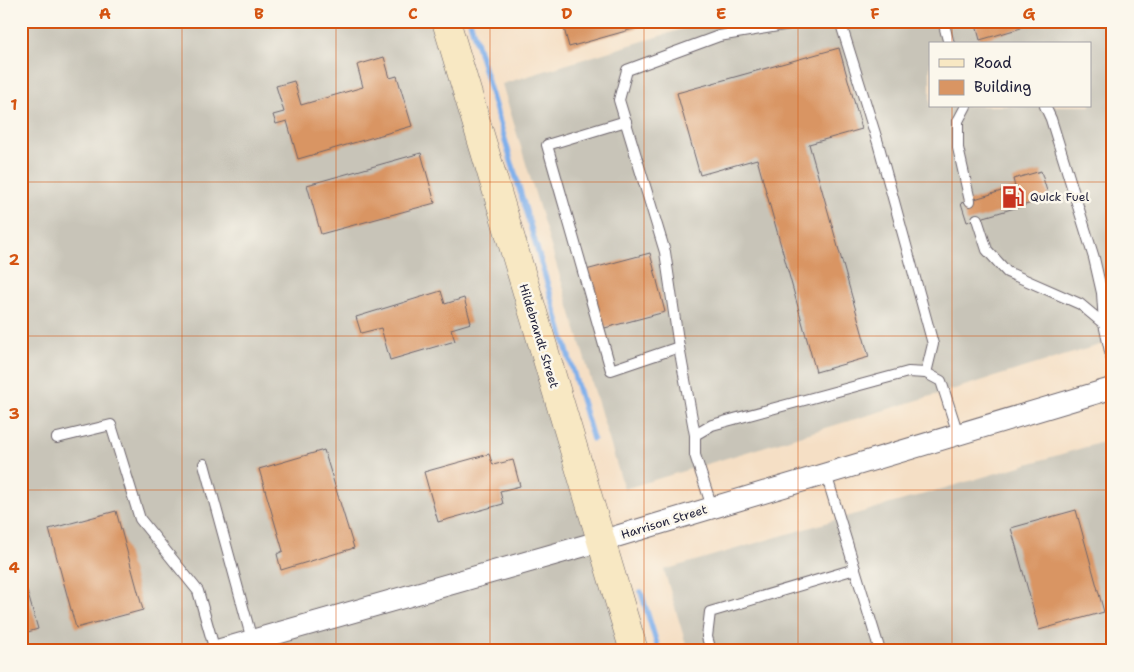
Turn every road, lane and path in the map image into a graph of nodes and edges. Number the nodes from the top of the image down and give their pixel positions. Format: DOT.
graph roads {
  1 [pos="446,21"];
  2 [pos="808,21"];
  3 [pos="840,21"];
  4 [pos="943,21"];
  5 [pos="948,42"];
  6 [pos="965,108"];
  7 [pos="1046,108"];
  8 [pos="626,121"];
  9 [pos="970,201"];
  10 [pos="977,219"];
  11 [pos="1104,324"];
  12 [pos="678,347"];
  13 [pos="1113,365"];
  14 [pos="926,373"];
  15 [pos="1113,388"];
  16 [pos="958,434"];
  17 [pos="696,435"];
  18 [pos="57,438"];
  19 [pos="204,464"];
  20 [pos="826,474"];
  21 [pos="712,507"];
  22 [pos="601,541"];
  23 [pos="855,569"];
  24 [pos="252,640"];
  25 [pos="215,651"];
  26 [pos="634,651"];
  27 [pos="711,651"];
  28 [pos="880,651"];
  1 -- 22 [label="street, Hildebrandt Street"];
  2 -- 8 [label="lane"];
  3 -- 14 [label="lane"];
  4 -- 5 [label="lane"];
  6 -- 9 [label="lane"];
  7 -- 11 [label="lane"];
  8 -- 12 [label="lane"];
  8 -- 12 [label="lane"];
  10 -- 11 [label="lane"];
  11 -- 13 [label="lane"];
  12 -- 17 [label="lane"];
  14 -- 16 [label="lane"];
  14 -- 17 [label="lane"];
  15 -- 16 [label="street, Harrison Street"];
  16 -- 20 [label="street, Harrison Street"];
  17 -- 21 [label="lane"];
  18 -- 25 [label="lane"];
  19 -- 24 [label="lane"];
  20 -- 21 [label="street, Harrison Street"];
  20 -- 23 [label="lane"];
  21 -- 22 [label="street, Harrison Street"];
  22 -- 24 [label="street, Harrison Street"];
  22 -- 26 [label="street, Hildebrandt Street"];
  23 -- 27 [label="lane"];
  23 -- 28 [label="lane"];
  24 -- 25 [label="street, Harrison Street"];
}
